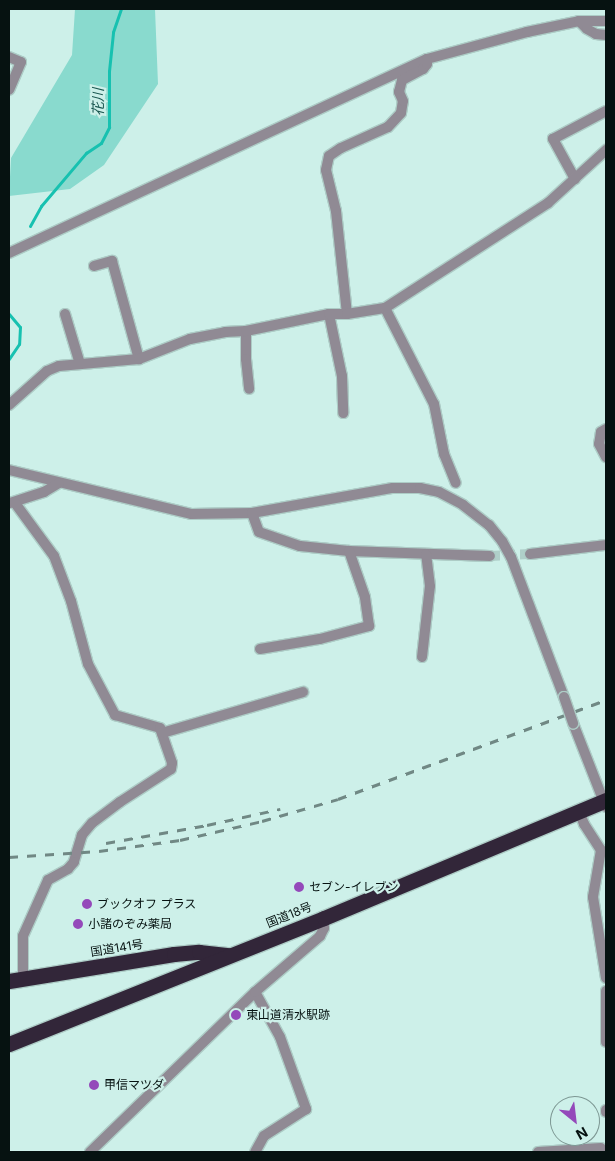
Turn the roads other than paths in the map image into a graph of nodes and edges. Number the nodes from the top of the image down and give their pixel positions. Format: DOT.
graph roads {
  1 [pos="579,21"];
  2 [pos="606,21"];
  3 [pos="606,34"];
  4 [pos="9,57"];
  5 [pos="427,59"];
  6 [pos="9,90"];
  7 [pos="606,111"];
  8 [pos="606,150"];
  9 [pos="575,179"];
  10 [pos="9,253"];
  11 [pos="94,266"];
  12 [pos="384,308"];
  13 [pos="65,314"];
  14 [pos="329,314"];
  15 [pos="347,314"];
  16 [pos="246,331"];
  17 [pos="139,359"];
  18 [pos="80,364"];
  19 [pos="249,389"];
  20 [pos="9,406"];
  21 [pos="343,413"];
  22 [pos="606,430"];
  23 [pos="606,457"];
  24 [pos="9,470"];
  25 [pos="59,483"];
  26 [pos="456,483"];
  27 [pos="12,503"];
  28 [pos="252,513"];
  29 [pos="606,546"];
  30 [pos="349,551"];
  31 [pos="426,554"];
  32 [pos="530,554"];
  33 [pos="490,556"];
  34 [pos="260,649"];
  35 [pos="422,657"];
  36 [pos="303,692"];
  37 [pos="162,733"];
  38 [pos="605,803"];
  39 [pos="579,811"];
  40 [pos="324,918"];
  41 [pos="230,955"];
  42 [pos="164,956"];
  43 [pos="606,978"];
  44 [pos="16,979"];
  45 [pos="167,981"];
  46 [pos="606,991"];
  47 [pos="255,992"];
  48 [pos="606,1042"];
  49 [pos="9,1044"];
  50 [pos="602,1147"];
  51 [pos="90,1152"];
  52 [pos="255,1152"];
  53 [pos="538,1152"];
  1 -- 2 [label="street"];
  1 -- 3 [label="street"];
  1 -- 5 [label="street"];
  4 -- 6 [label="street"];
  5 -- 10 [label="street"];
  5 -- 15 [label="street"];
  7 -- 9 [label="street"];
  8 -- 9 [label="street"];
  9 -- 12 [label="street"];
  11 -- 17 [label="street"];
  12 -- 15 [label="street"];
  12 -- 26 [label="street"];
  13 -- 18 [label="street"];
  14 -- 15 [label="street"];
  14 -- 16 [label="street"];
  14 -- 21 [label="street"];
  16 -- 17 [label="street"];
  16 -- 19 [label="street"];
  17 -- 18 [label="street"];
  18 -- 20 [label="street"];
  22 -- 23 [label="street"];
  24 -- 25 [label="street"];
  25 -- 27 [label="street"];
  25 -- 28 [label="street"];
  27 -- 37 [label="street"];
  28 -- 30 [label="street"];
  28 -- 38 [label="street, bridge"];
  29 -- 32 [label="street"];
  30 -- 31 [label="street"];
  30 -- 34 [label="street"];
  31 -- 33 [label="street"];
  31 -- 35 [label="street"];
  36 -- 37 [label="street"];
  37 -- 44 [label="street"];
  38 -- 39 [label="highway, 国道18号"];
  39 -- 40 [label="highway, 国道18号"];
  39 -- 43 [label="street"];
  40 -- 41 [label="highway, 国道18号"];
  40 -- 47 [label="street"];
  41 -- 42 [label="highway, 国道141号"];
  41 -- 45 [label="highway, 国道18号"];
  42 -- 44 [label="highway, 国道141号"];
  42 -- 45 [label="highway"];
  45 -- 49 [label="highway, 国道18号"];
  46 -- 48 [label="street"];
  47 -- 51 [label="street"];
  47 -- 52 [label="street"];
  50 -- 53 [label="street"];
}
